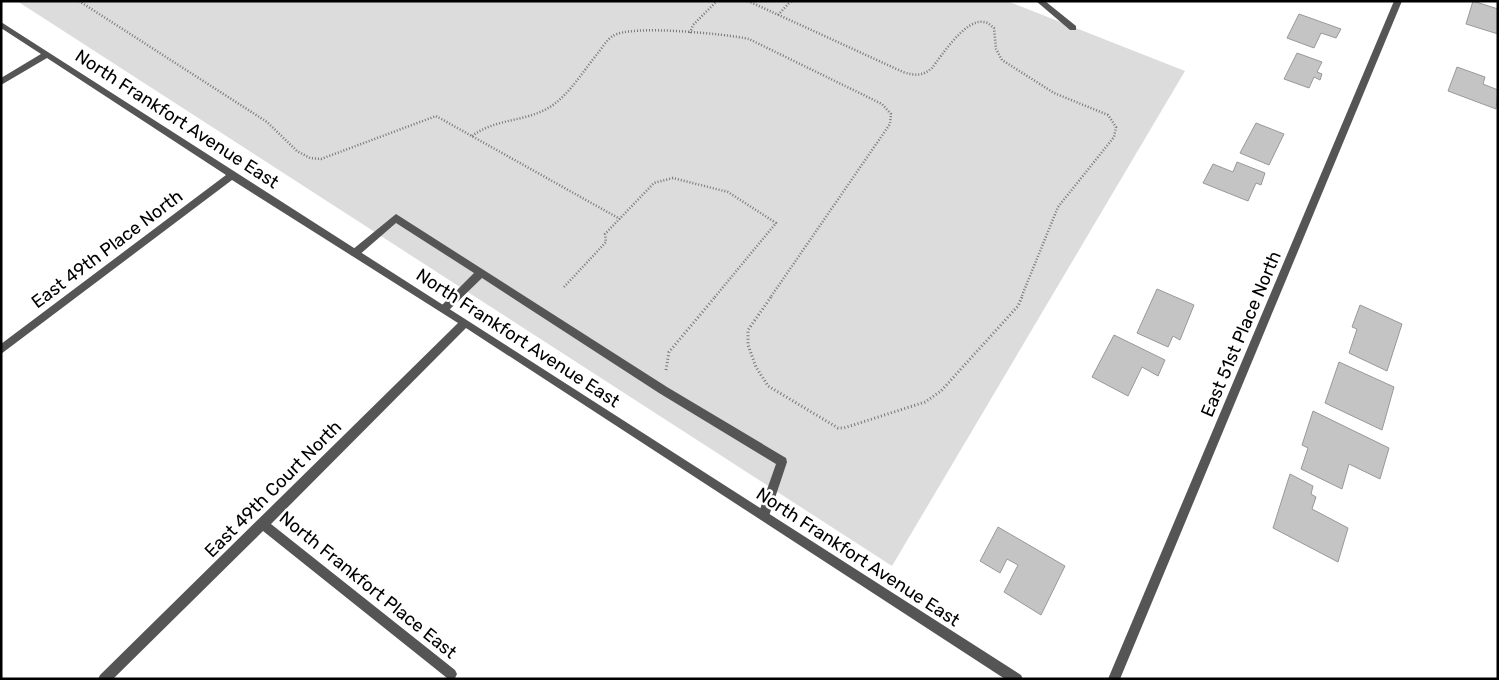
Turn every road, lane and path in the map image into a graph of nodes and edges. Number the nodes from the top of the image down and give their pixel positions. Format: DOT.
graph roads {
  1 [pos="79,1"];
  2 [pos="717,1"];
  3 [pos="748,1"];
  4 [pos="791,1"];
  5 [pos="1040,1"];
  6 [pos="1398,1"];
  7 [pos="778,15"];
  8 [pos="1,24"];
  9 [pos="1073,28"];
  10 [pos="690,33"];
  11 [pos="47,54"];
  12 [pos="1,82"];
  13 [pos="472,136"];
  14 [pos="232,175"];
  15 [pos="620,219"];
  16 [pos="355,253"];
  17 [pos="480,274"];
  18 [pos="564,287"];
  19 [pos="444,309"];
  20 [pos="465,323"];
  21 [pos="1,350"];
  22 [pos="663,390"];
  23 [pos="764,515"];
  24 [pos="263,524"];
  25 [pos="451,674"];
  26 [pos="104,679"];
  27 [pos="1017,679"];
  28 [pos="1114,679"];
  1 -- 13 [label="path"];
  2 -- 10 [label="path"];
  3 -- 7 [label="path"];
  4 -- 7 [label="path"];
  5 -- 9 [label="street"];
  6 -- 28 [label="street, East 51st Place North"];
  7 -- 10 [label="path"];
  8 -- 11 [label="street, North Frankfort Avenue East"];
  10 -- 13 [label="path"];
  11 -- 12 [label="street"];
  11 -- 14 [label="street, North Frankfort Avenue East"];
  13 -- 15 [label="path"];
  14 -- 16 [label="street, North Frankfort Avenue East"];
  14 -- 21 [label="street, East 49th Place North"];
  15 -- 18 [label="path"];
  15 -- 22 [label="path"];
  16 -- 17 [label="street"];
  16 -- 19 [label="street, North Frankfort Avenue East"];
  17 -- 19 [label="street"];
  17 -- 22 [label="street"];
  19 -- 20 [label="street, North Frankfort Avenue East"];
  20 -- 23 [label="street, North Frankfort Avenue East"];
  20 -- 24 [label="street, East 49th Court North"];
  22 -- 23 [label="street"];
  23 -- 27 [label="street, North Frankfort Avenue East"];
  24 -- 25 [label="street, North Frankfort Place East"];
  24 -- 26 [label="street, East 49th Court North"];
}
